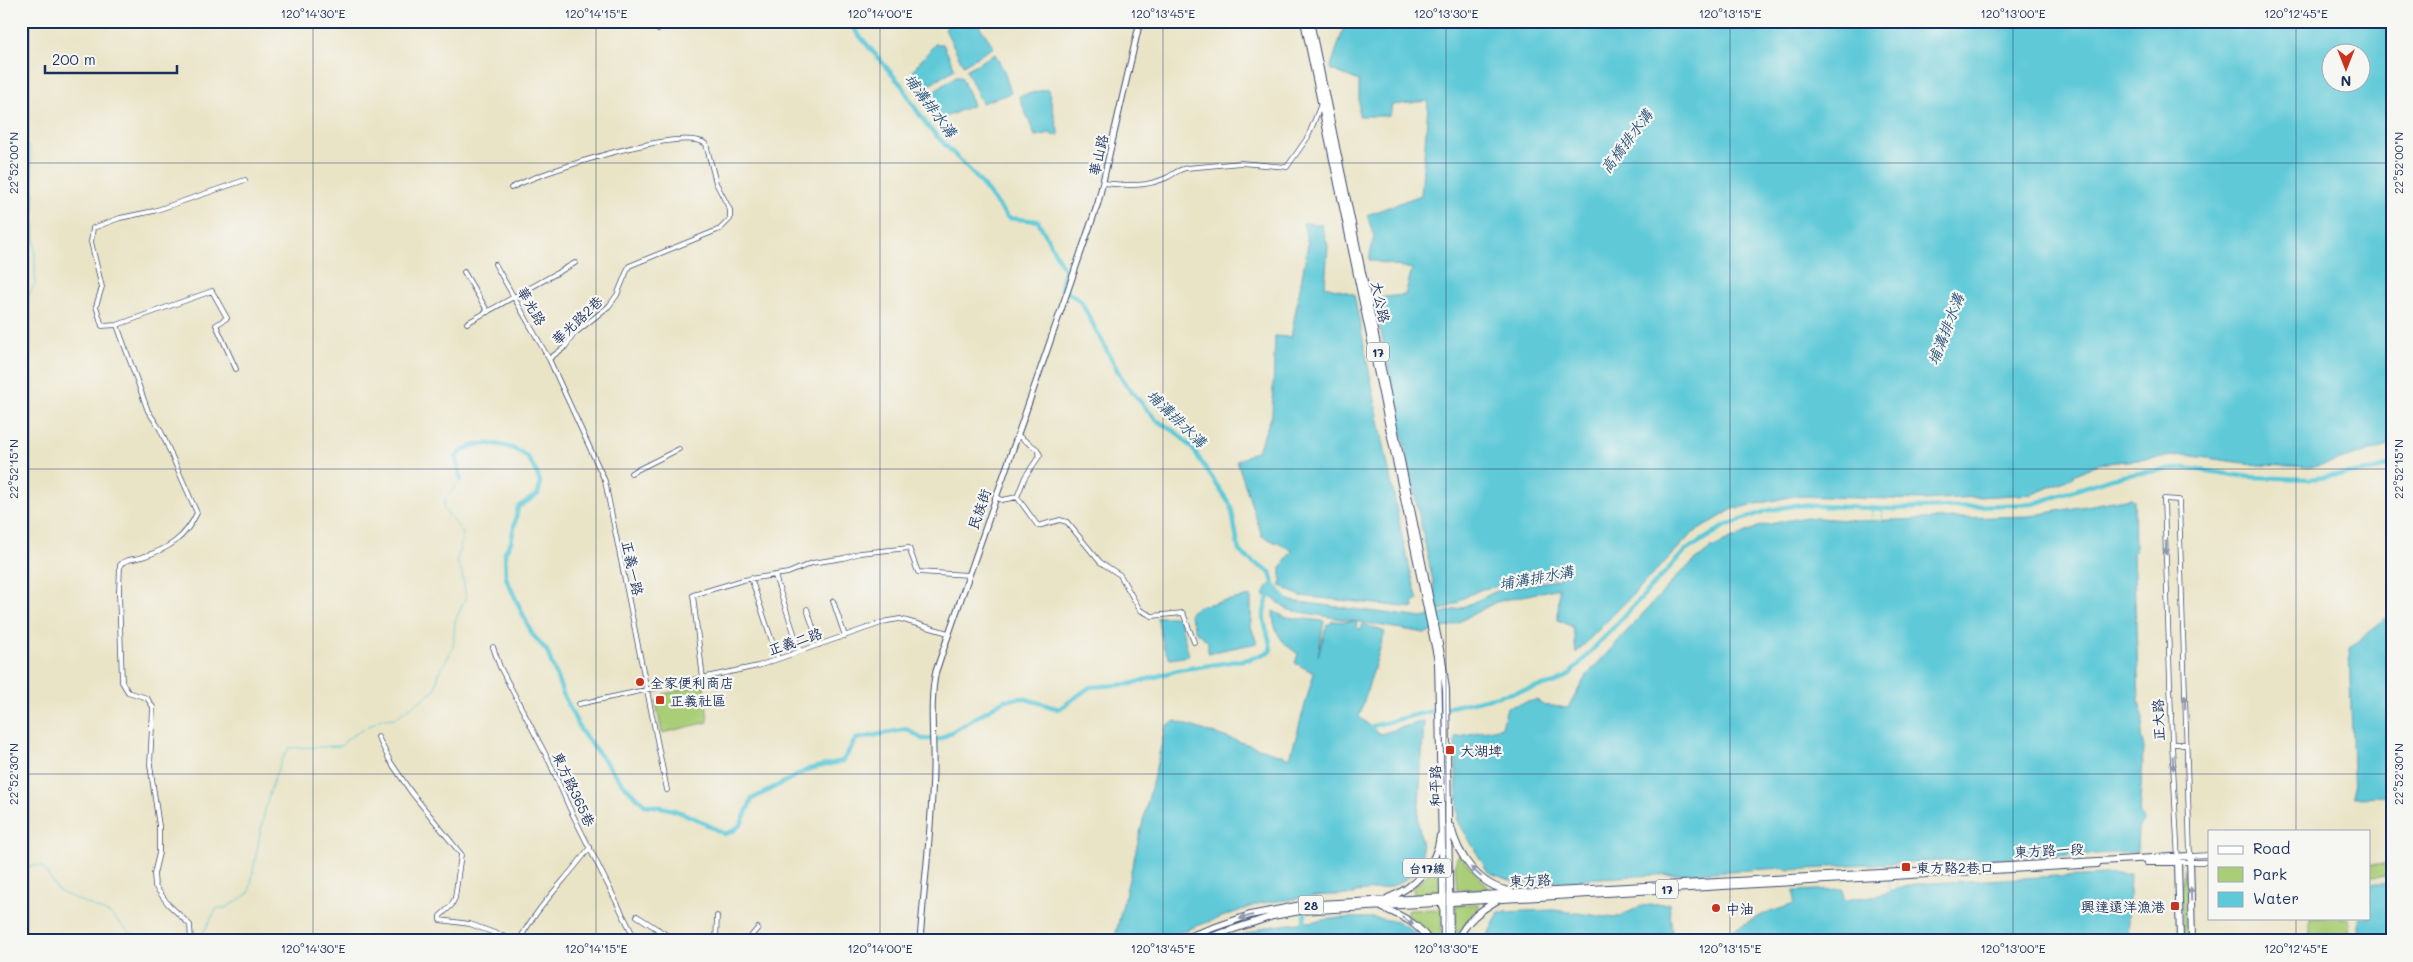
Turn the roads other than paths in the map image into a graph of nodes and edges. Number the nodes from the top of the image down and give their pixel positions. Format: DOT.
graph roads {
  1 [pos="664,21"];
  2 [pos="1140,21"];
  3 [pos="1304,21"];
  4 [pos="1310,21"];
  5 [pos="658,30"];
  6 [pos="1321,87"];
  7 [pos="1322,103"];
  8 [pos="245,180"];
  9 [pos="1103,183"];
  10 [pos="511,188"];
  11 [pos="575,263"];
  12 [pos="495,264"];
  13 [pos="464,272"];
  14 [pos="1362,287"];
  15 [pos="514,298"];
  16 [pos="1066,300"];
  17 [pos="488,312"];
  18 [pos="467,324"];
  19 [pos="117,325"];
  20 [pos="549,359"];
  21 [pos="236,369"];
  22 [pos="1017,435"];
  23 [pos="678,449"];
  24 [pos="632,473"];
  25 [pos="996,497"];
  26 [pos="1017,497"];
  27 [pos="775,576"];
  28 [pos="969,576"];
  29 [pos="751,578"];
  30 [pos="833,601"];
  31 [pos="807,609"];
  32 [pos="1435,632"];
  33 [pos="948,633"];
  34 [pos="845,636"];
  35 [pos="1194,642"];
  36 [pos="819,645"];
  37 [pos="493,647"];
  38 [pos="800,651"];
  39 [pos="778,659"];
  40 [pos="703,679"];
  41 [pos="646,690"];
  42 [pos="579,704"];
  43 [pos="378,737"];
  44 [pos="2172,744"];
  45 [pos="2186,744"];
  46 [pos="667,790"];
  47 [pos="1445,812"];
  48 [pos="590,847"];
  49 [pos="2208,855"];
  50 [pos="2190,859"];
  51 [pos="2178,860"];
  52 [pos="2208,862"];
  53 [pos="1890,874"];
  54 [pos="1519,893"];
  55 [pos="1500,899"];
  56 [pos="1447,900"];
  57 [pos="1381,904"];
  58 [pos="637,916"];
  59 [pos="717,916"];
  60 [pos="758,928"];
  61 [pos="658,929"];
  62 [pos="192,941"];
  63 [pos="517,941"];
  64 [pos="538,941"];
  65 [pos="571,941"];
  66 [pos="636,941"];
  67 [pos="651,941"];
  68 [pos="676,941"];
  69 [pos="716,941"];
  70 [pos="748,941"];
  71 [pos="920,941"];
  72 [pos="1176,941"];
  73 [pos="1198,941"];
  74 [pos="1429,941"];
  75 [pos="1444,941"];
  76 [pos="1450,941"];
  77 [pos="1457,941"];
  78 [pos="2180,941"];
  79 [pos="2192,941"];
  1 -- 5 [label="street"];
  2 -- 9 [label="street, 華山路"];
  3 -- 6 [label="main road, 大公路 / 17"];
  4 -- 6 [label="main road, 大公路 / 17"];
  6 -- 7 [label="main road, 大公路 / 17"];
  6 -- 14 [label="main road, 大公路 / 17"];
  7 -- 9 [label="street"];
  7 -- 14 [label="main road, 大公路 / 17"];
  8 -- 19 [label="street"];
  9 -- 16 [label="street, 華山路"];
  10 -- 20 [label="street, 華光路2巷"];
  11 -- 15 [label="street"];
  12 -- 15 [label="street, 華光路"];
  13 -- 17 [label="street"];
  14 -- 32 [label="main road, 大公路 / 17"];
  15 -- 17 [label="street"];
  15 -- 20 [label="street, 華光路"];
  16 -- 22 [label="street, 民族街"];
  17 -- 18 [label="street"];
  19 -- 21 [label="street"];
  19 -- 62 [label="street"];
  20 -- 41 [label="street, 正義一路"];
  22 -- 25 [label="street, 民族街"];
  22 -- 26 [label="street"];
  23 -- 24 [label="street"];
  25 -- 26 [label="street"];
  25 -- 28 [label="street, 民族街"];
  26 -- 35 [label="street"];
  27 -- 28 [label="street"];
  27 -- 29 [label="street"];
  27 -- 38 [label="street"];
  28 -- 33 [label="street, 民族街"];
  29 -- 39 [label="street"];
  29 -- 40 [label="street"];
  30 -- 34 [label="street"];
  31 -- 36 [label="street"];
  32 -- 47 [label="main road, 和平路 / 17"];
  33 -- 34 [label="street, 正義二路"];
  33 -- 71 [label="street, 民族街"];
  34 -- 36 [label="street, 正義二路"];
  36 -- 38 [label="street, 正義二路"];
  37 -- 48 [label="street, 東方路365巷"];
  38 -- 39 [label="street, 正義二路"];
  39 -- 40 [label="street, 正義二路"];
  40 -- 41 [label="street, 正義二路"];
  41 -- 42 [label="street, 正義二路"];
  41 -- 46 [label="street, 正義一路"];
  43 -- 63 [label="street"];
  44 -- 45 [label="street"];
  45 -- 44 [label="street, 正大路, one-way"];
  44 -- 51 [label="street, 正大路, one-way"];
  45 -- 50 [label="street, 正大路"];
  54 -- 47 [label="main road, 台17線, one-way"];
  47 -- 56 [label="main road, 和平路 / 17"];
  47 -- 57 [label="main road, 台17線"];
  48 -- 63 [label="street"];
  48 -- 66 [label="street, 東方路365巷"];
  49 -- 50 [label="street, 東方路一段"];
  50 -- 51 [label="main road, 東方路一段 / 17"];
  50 -- 52 [label="street, 東方路一段"];
  79 -- 50 [label="main road, 正大路, one-way"];
  51 -- 53 [label="main road, 東方路一段 / 17"];
  51 -- 78 [label="main road, 正大路"];
  53 -- 54 [label="main road, 東方路 / 17"];
  53 -- 55 [label="main road, 東方路 / 17"];
  54 -- 56 [label="main road, 東方路 / 17"];
  55 -- 56 [label="main road, 東方路 / 17"];
  55 -- 77 [label="main road"];
  56 -- 57 [label="main road, 東方路 / 28"];
  56 -- 75 [label="main road, 和平路"];
  56 -- 76 [label="main road, 和平路"];
  57 -- 72 [label="main road, 東方路 / 28, one-way"];
  57 -- 73 [label="main road, 東方路 / 28"];
  57 -- 74 [label="main road, one-way"];
  58 -- 61 [label="street"];
  59 -- 69 [label="street"];
  60 -- 70 [label="street"];
  61 -- 67 [label="street"];
  61 -- 68 [label="street"];
  64 -- 65 [label="street"];
}
